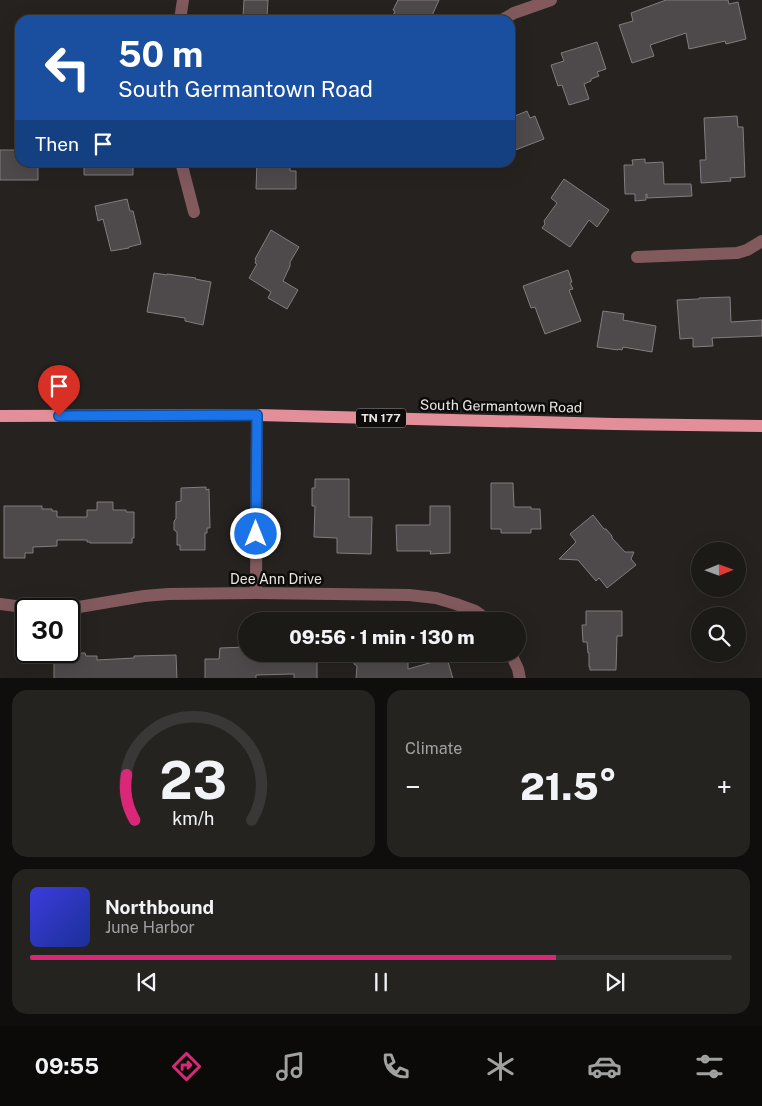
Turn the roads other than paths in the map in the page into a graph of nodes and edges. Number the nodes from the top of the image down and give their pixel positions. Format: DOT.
graph roads {
  1 [pos="183,0"];
  2 [pos="551,0"];
  3 [pos="181,15"];
  4 [pos="510,15"];
  5 [pos="182,167"];
  6 [pos="194,212"];
  7 [pos="762,242"];
  8 [pos="637,258"];
  9 [pos="257,415"];
  10 [pos="0,416"];
  11 [pos="762,426"];
  12 [pos="256,593"];
  13 [pos="0,604"];
  14 [pos="15,606"];
  15 [pos="80,607"];
  16 [pos="476,612"];
  17 [pos="515,662"];
  18 [pos="520,678"];
  1 -- 3 [label="street"];
  2 -- 4 [label="street"];
  5 -- 6 [label="street"];
  7 -- 8 [label="street"];
  9 -- 10 [label="main road, South Germantown Road / TN 177"];
  9 -- 11 [label="main road, South Germantown Road / TN 177"];
  9 -- 12 [label="street"];
  12 -- 15 [label="street, Dee Ann Drive"];
  12 -- 16 [label="street, Dee Ann Drive"];
  13 -- 14 [label="street"];
  17 -- 18 [label="street"];
}
